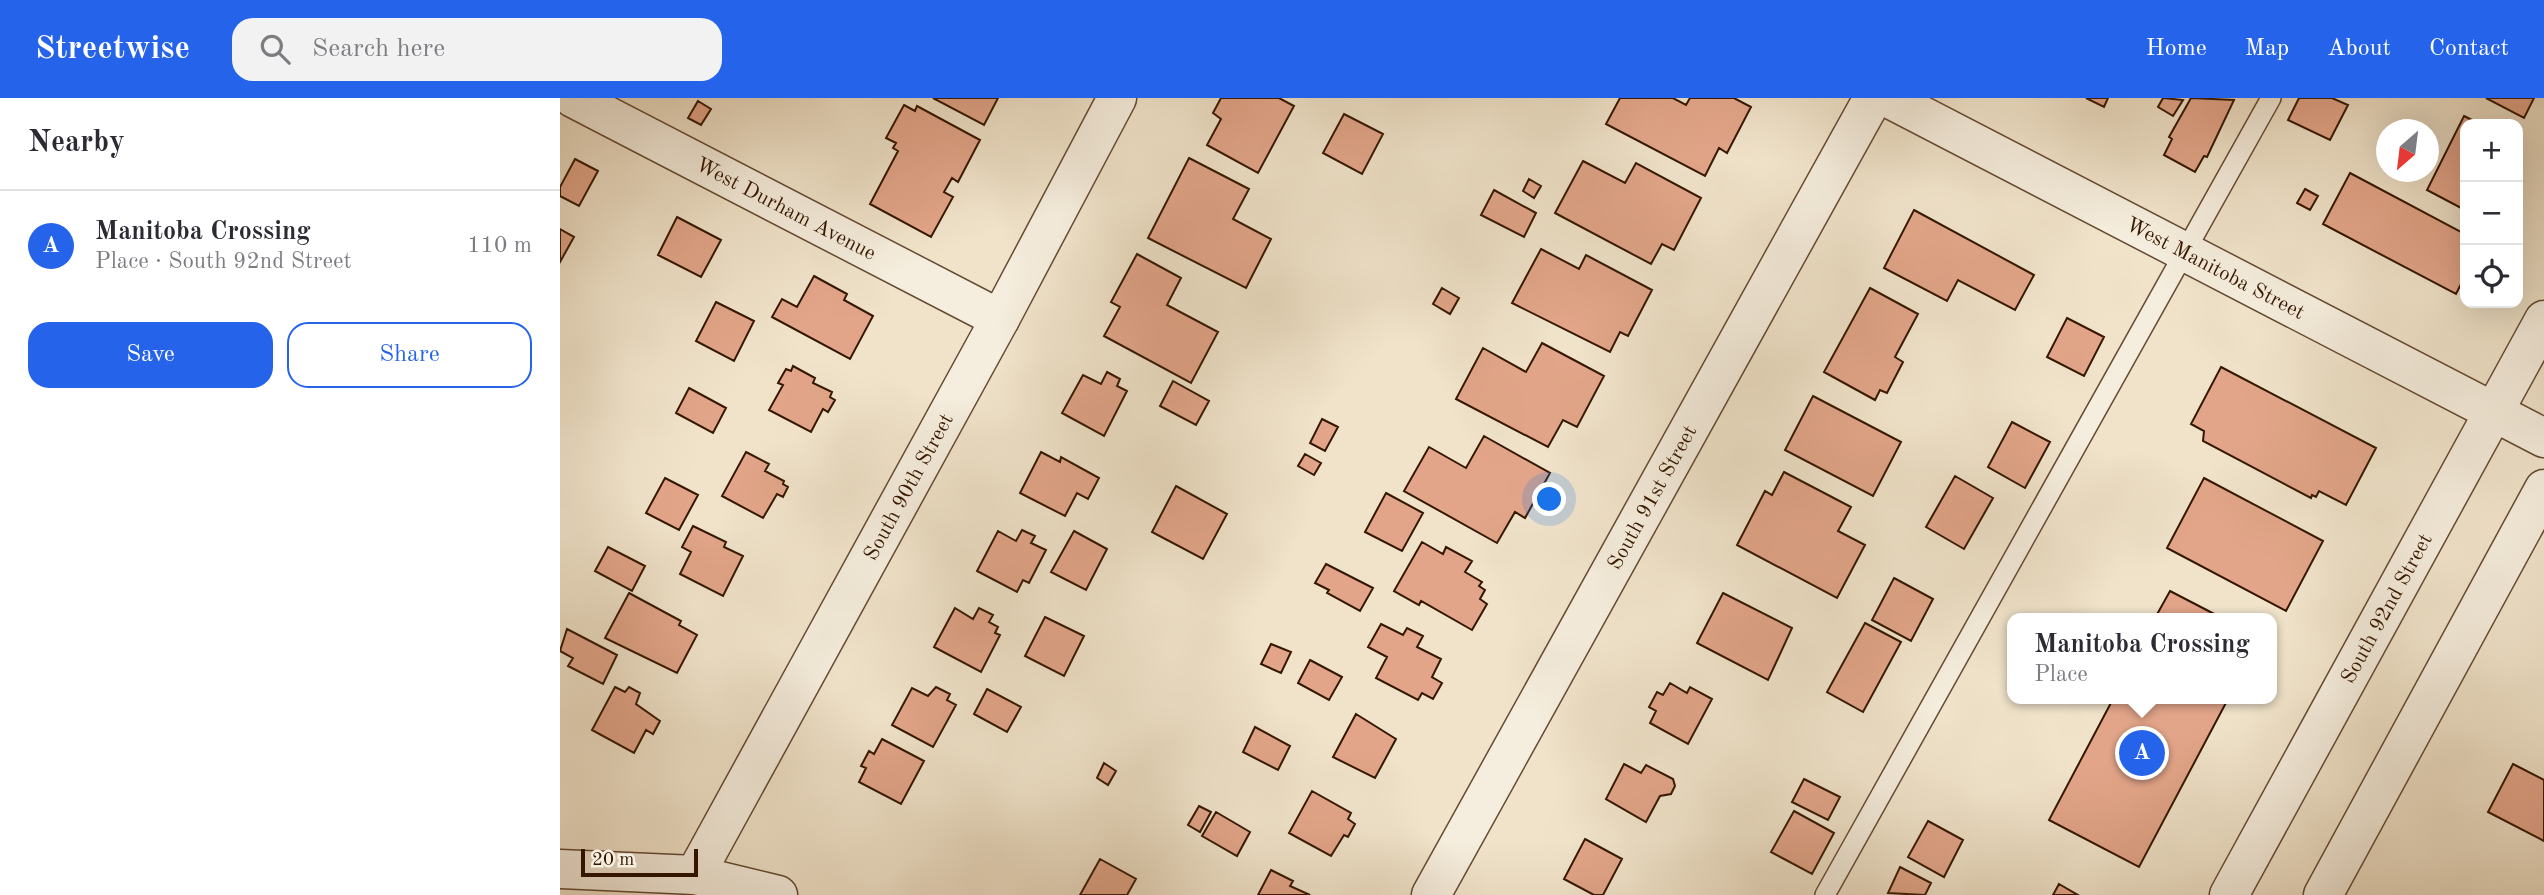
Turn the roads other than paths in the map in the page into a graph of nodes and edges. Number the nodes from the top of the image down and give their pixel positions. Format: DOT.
graph roads {
  1 [pos="573,98"];
  2 [pos="1117,98"];
  3 [pos="1873,98"];
  4 [pos="1888,98"];
  5 [pos="2272,98"];
  6 [pos="2187,253"];
  7 [pos="1000,319"];
  8 [pos="2544,320"];
  9 [pos="2493,411"];
  10 [pos="2544,438"];
  11 [pos="2544,489"];
  12 [pos="560,869"];
  13 [pos="695,875"];
  14 [pos="778,895"];
  15 [pos="1431,895"];
  16 [pos="1825,895"];
  17 [pos="2230,895"];
  18 [pos="2323,895"];
  1 -- 7 [label="street, West Durham Avenue"];
  2 -- 7 [label="street, South 90th Street"];
  3 -- 15 [label="street, South 91st Street"];
  4 -- 6 [label="street, West Manitoba Street"];
  5 -- 6 [label="lane"];
  6 -- 9 [label="street, West Manitoba Street"];
  6 -- 16 [label="lane"];
  7 -- 13 [label="street, South 90th Street"];
  8 -- 9 [label="street, South 92nd Street"];
  9 -- 10 [label="street, West Manitoba Street"];
  9 -- 17 [label="street, South 92nd Street"];
  11 -- 18 [label="street"];
  12 -- 13 [label="street"];
  13 -- 14 [label="street"];
}
